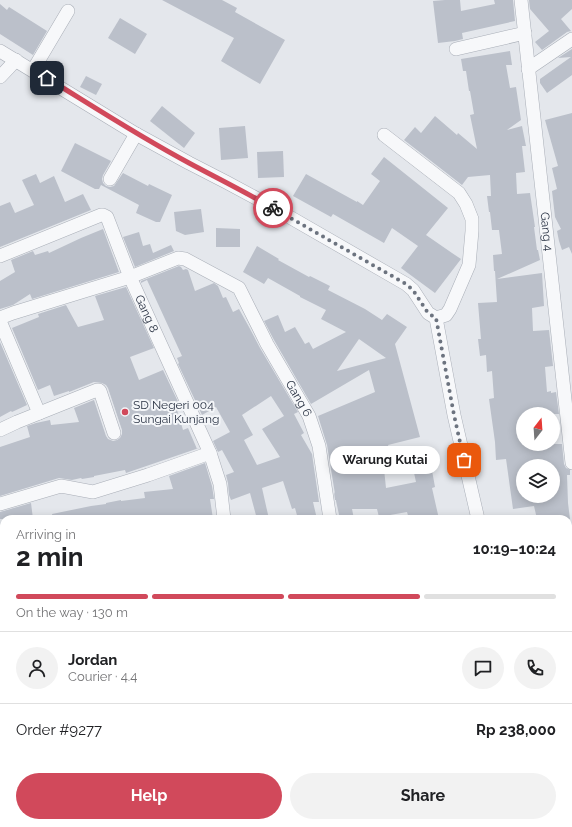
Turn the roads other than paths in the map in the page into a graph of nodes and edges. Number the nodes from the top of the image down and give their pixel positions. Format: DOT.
graph roads {
  1 [pos="521,0"];
  2 [pos="68,10"];
  3 [pos="525,33"];
  4 [pos="572,39"];
  5 [pos="456,49"];
  6 [pos="0,51"];
  7 [pos="16,60"];
  8 [pos="528,69"];
  9 [pos="33,70"];
  10 [pos="0,77"];
  11 [pos="136,134"];
  12 [pos="384,135"];
  13 [pos="110,179"];
  14 [pos="0,256"];
  15 [pos="130,277"];
  16 [pos="436,318"];
  17 [pos="0,320"];
  18 [pos="39,413"];
  19 [pos="0,430"];
  20 [pos="114,433"];
  21 [pos="210,453"];
  22 [pos="572,463"];
  23 [pos="0,504"];
  24 [pos="224,515"];
  25 [pos="329,515"];
  26 [pos="477,515"];
  1 -- 3 [label="street, Gang 4"];
  2 -- 9 [label="street"];
  3 -- 5 [label="street"];
  3 -- 8 [label="street, Gang 4"];
  4 -- 8 [label="street"];
  6 -- 7 [label="street"];
  7 -- 9 [label="street"];
  7 -- 10 [label="street"];
  8 -- 22 [label="street, Gang 4"];
  9 -- 11 [label="street"];
  11 -- 13 [label="street"];
  11 -- 16 [label="street"];
  12 -- 16 [label="street"];
  14 -- 15 [label="street, Gang 8"];
  15 -- 17 [label="street"];
  15 -- 21 [label="street, Gang 8"];
  15 -- 25 [label="street, Gang 6"];
  16 -- 26 [label="street"];
  17 -- 18 [label="street"];
  18 -- 19 [label="street"];
  18 -- 20 [label="street"];
  21 -- 23 [label="street"];
  21 -- 24 [label="street, Gang 8"];
}
